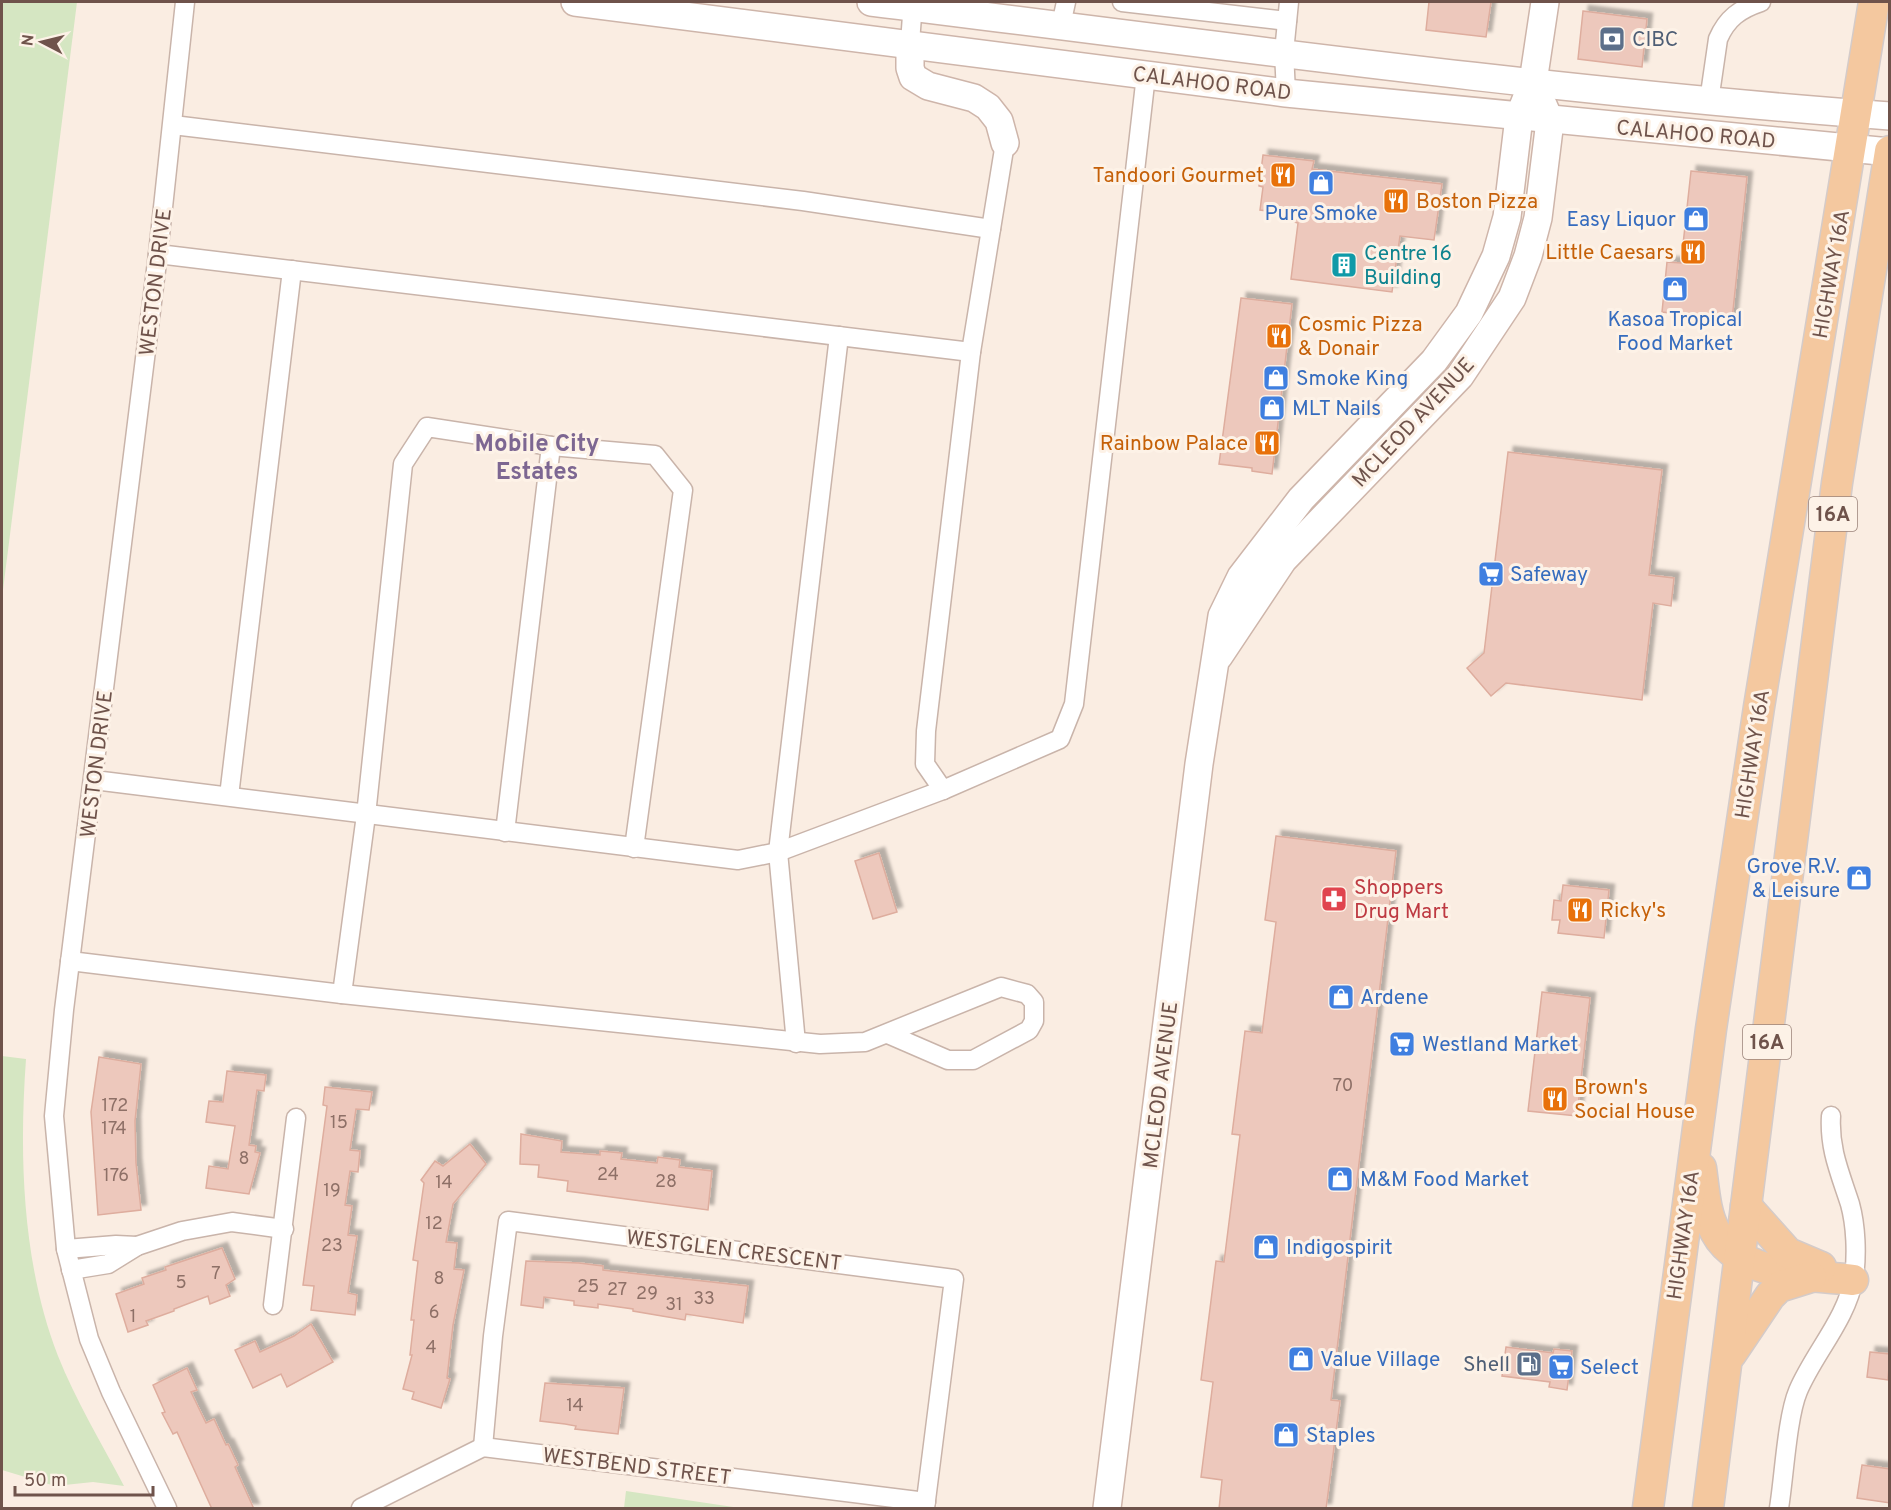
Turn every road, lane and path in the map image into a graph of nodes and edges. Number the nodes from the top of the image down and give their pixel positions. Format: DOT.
graph roads {
  1 [pos="185,2"];
  2 [pos="574,2"];
  3 [pos="871,2"];
  4 [pos="1122,2"];
  5 [pos="1289,2"];
  6 [pos="1545,2"];
  7 [pos="1761,2"];
  8 [pos="1874,2"];
  9 [pos="913,4"];
  10 [pos="1064,13"];
  11 [pos="1287,21"];
  12 [pos="910,43"];
  13 [pos="1284,52"];
  14 [pos="1146,75"];
  15 [pos="1533,82"];
  16 [pos="1286,93"];
  17 [pos="1709,101"];
  18 [pos="1857,114"];
  19 [pos="1890,116"];
  20 [pos="1519,117"];
  21 [pos="1550,121"];
  22 [pos="173,125"];
  23 [pos="1005,143"];
  24 [pos="1852,148"];
  25 [pos="1889,152"];
  26 [pos="991,229"];
  27 [pos="158,254"];
  28 [pos="292,270"];
  29 [pos="839,336"];
  30 [pos="971,352"];
  31 [pos="550,446"];
  32 [pos="1215,662"];
  33 [pos="94,780"];
  34 [pos="943,790"];
  35 [pos="229,796"];
  36 [pos="366,815"];
  37 [pos="505,832"];
  38 [pos="634,848"];
  39 [pos="778,852"];
  40 [pos="70,962"];
  41 [pos="342,994"];
  42 [pos="888,1034"];
  43 [pos="796,1043"];
  44 [pos="1831,1116"];
  45 [pos="296,1118"];
  46 [pos="1696,1133"];
  47 [pos="1746,1206"];
  48 [pos="284,1229"];
  49 [pos="137,1246"];
  50 [pos="66,1249"];
  51 [pos="1740,1258"];
  52 [pos="71,1270"];
  53 [pos="1818,1276"];
  54 [pos="1853,1280"];
  55 [pos="273,1305"];
  56 [pos="1727,1359"];
  57 [pos="483,1447"];
  58 [pos="926,1505"];
  59 [pos="167,1509"];
  60 [pos="361,1509"];
  61 [pos="1107,1509"];
  62 [pos="1648,1509"];
  63 [pos="1708,1509"];
  64 [pos="1779,1509"];
  1 -- 22 [label="street, WESTON DRIVE"];
  2 -- 12 [label="main road, CALAHOO ROAD"];
  3 -- 9 [label="main road, CALAHOO ROAD"];
  4 -- 11 [label="street"];
  5 -- 11 [label="street"];
  6 -- 15 [label="main road, MCLEOD AVENUE"];
  7 -- 17 [label="street"];
  8 -- 18 [label="main road, HIGHWAY 16A / 16A"];
  9 -- 10 [label="main road, CALAHOO ROAD"];
  9 -- 12 [label="street"];
  10 -- 13 [label="main road, CALAHOO ROAD"];
  11 -- 13 [label="street"];
  12 -- 14 [label="main road, CALAHOO ROAD"];
  12 -- 23 [label="main road"];
  13 -- 15 [label="main road, CALAHOO ROAD"];
  13 -- 16 [label="street"];
  14 -- 16 [label="main road, CALAHOO ROAD"];
  14 -- 34 [label="street"];
  15 -- 17 [label="main road, CALAHOO ROAD"];
  15 -- 20 [label="main road, MCLEOD AVENUE"];
  15 -- 21 [label="main road"];
  16 -- 20 [label="main road, CALAHOO ROAD"];
  17 -- 18 [label="main road, CALAHOO ROAD"];
  18 -- 19 [label="main road, CALAHOO ROAD"];
  18 -- 24 [label="main road, HIGHWAY 16A / 16A"];
  20 -- 21 [label="main road, CALAHOO ROAD"];
  20 -- 32 [label="main road, MCLEOD AVENUE"];
  21 -- 24 [label="main road, CALAHOO ROAD"];
  21 -- 32 [label="main road, MCLEOD AVENUE"];
  22 -- 26 [label="street"];
  22 -- 27 [label="street, WESTON DRIVE"];
  23 -- 26 [label="street"];
  24 -- 25 [label="main road, CALAHOO ROAD"];
  24 -- 46 [label="main road, HIGHWAY 16A / 16A"];
  25 -- 47 [label="main road, HIGHWAY 16A / 16A"];
  26 -- 30 [label="street"];
  27 -- 28 [label="street"];
  27 -- 33 [label="street, WESTON DRIVE"];
  28 -- 29 [label="street"];
  28 -- 35 [label="street"];
  29 -- 30 [label="street"];
  29 -- 39 [label="street"];
  30 -- 34 [label="street"];
  31 -- 36 [label="street"];
  31 -- 37 [label="street"];
  31 -- 38 [label="street"];
  32 -- 61 [label="main road, MCLEOD AVENUE"];
  33 -- 35 [label="street"];
  33 -- 40 [label="street, WESTON DRIVE"];
  34 -- 39 [label="street"];
  35 -- 36 [label="street"];
  36 -- 37 [label="street"];
  36 -- 41 [label="street"];
  37 -- 38 [label="street"];
  38 -- 39 [label="street"];
  39 -- 43 [label="street"];
  40 -- 41 [label="street"];
  40 -- 50 [label="street, WESTON DRIVE"];
  41 -- 43 [label="street"];
  42 -- 42 [label="street"];
  42 -- 43 [label="street"];
  44 -- 54 [label="street"];
  45 -- 48 [label="street"];
  46 -- 51 [label="main road"];
  46 -- 62 [label="main road, HIGHWAY 16A / 16A"];
  47 -- 51 [label="main road, HIGHWAY 16A / 16A"];
  47 -- 54 [label="main road"];
  48 -- 49 [label="street"];
  48 -- 55 [label="street"];
  49 -- 50 [label="street"];
  49 -- 52 [label="street"];
  50 -- 52 [label="street, WESTON DRIVE"];
  51 -- 53 [label="main road"];
  51 -- 56 [label="main road, HIGHWAY 16A / 16A"];
  52 -- 59 [label="street, WESTON DRIVE"];
  53 -- 54 [label="main road"];
  53 -- 56 [label="main road"];
  54 -- 64 [label="street"];
  56 -- 63 [label="main road, HIGHWAY 16A / 16A"];
  57 -- 58 [label="street, WESTBEND STREET"];
  57 -- 58 [label="street, WESTGLEN CRESCENT"];
  57 -- 60 [label="street"];
}
